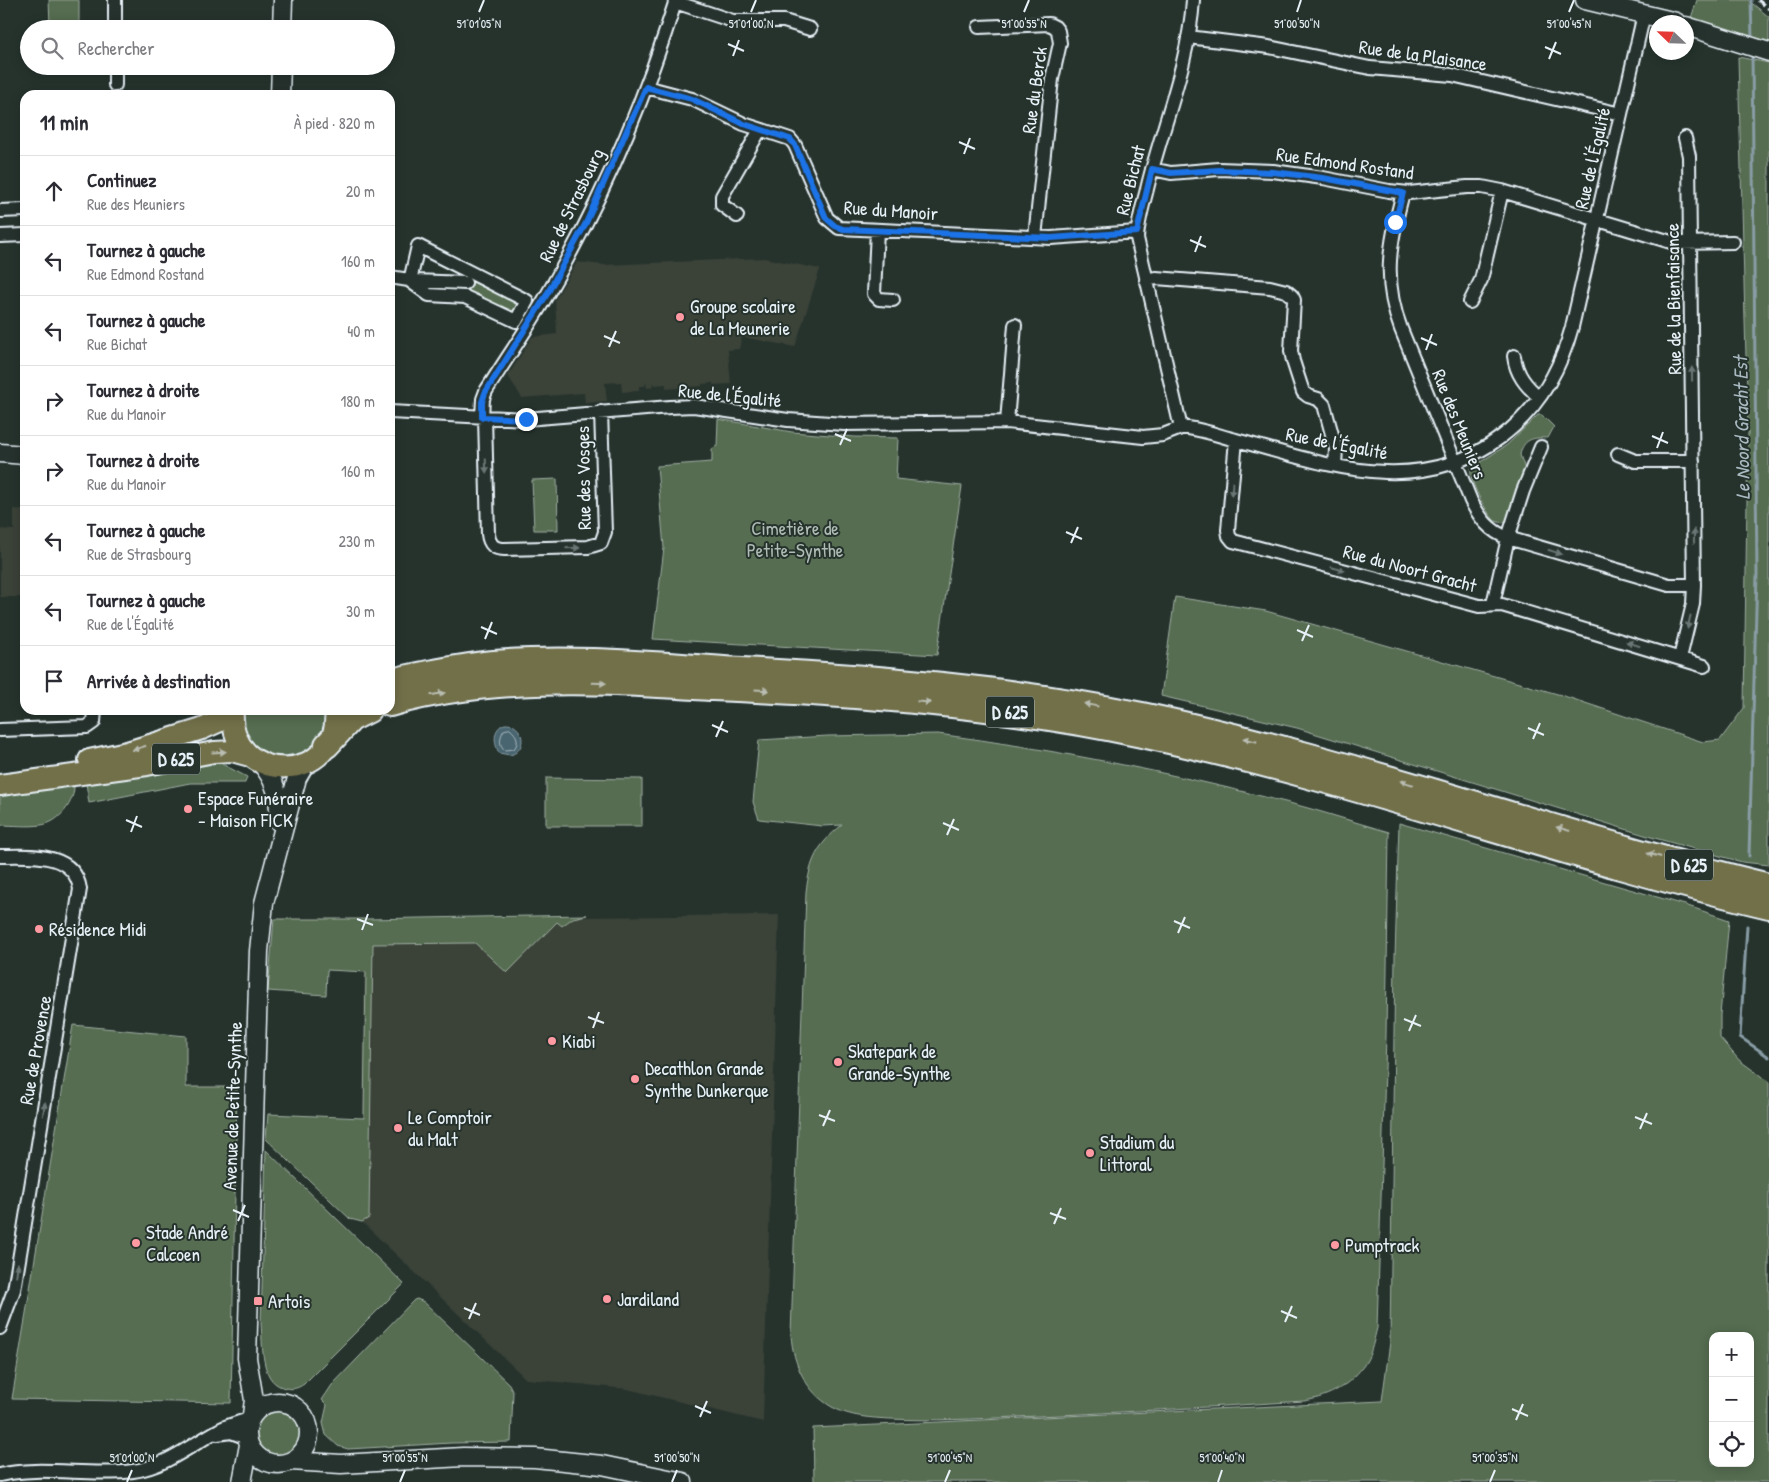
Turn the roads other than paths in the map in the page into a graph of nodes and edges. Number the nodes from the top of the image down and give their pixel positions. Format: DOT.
graph roads {
  1 [pos="115,0"];
  2 [pos="282,0"];
  3 [pos="1193,0"];
  4 [pos="1585,0"];
  5 [pos="676,1"];
  6 [pos="1638,8"];
  7 [pos="1657,15"];
  8 [pos="115,20"];
  9 [pos="282,20"];
  10 [pos="979,27"];
  11 [pos="1694,28"];
  12 [pos="810,29"];
  13 [pos="1188,37"];
  14 [pos="1765,51"];
  15 [pos="115,75"];
  16 [pos="281,75"];
  17 [pos="115,85"];
  18 [pos="646,87"];
  19 [pos="280,90"];
  20 [pos="1621,114"];
  21 [pos="760,130"];
  22 [pos="1685,138"];
  23 [pos="1152,169"];
  24 [pos="1502,191"];
  25 [pos="1403,193"];
  26 [pos="20,210"];
  27 [pos="0,211"];
  28 [pos="737,216"];
  29 [pos="1597,220"];
  30 [pos="877,230"];
  31 [pos="1137,232"];
  32 [pos="20,235"];
  33 [pos="0,236"];
  34 [pos="1034,237"];
  35 [pos="1733,242"];
  36 [pos="1691,243"];
  37 [pos="465,276"];
  38 [pos="395,278"];
  39 [pos="1146,280"];
  40 [pos="410,281"];
  41 [pos="465,297"];
  42 [pos="893,300"];
  43 [pos="1470,302"];
  44 [pos="526,315"];
  45 [pos="1015,325"];
  46 [pos="1514,356"];
  47 [pos="1539,397"];
  48 [pos="395,412"];
  49 [pos="600,412"];
  50 [pos="484,417"];
  51 [pos="1007,422"];
  52 [pos="1181,428"];
  53 [pos="1236,440"];
  54 [pos="1541,448"];
  55 [pos="0,453"];
  56 [pos="1618,454"];
  57 [pos="20,455"];
  58 [pos="1455,462"];
  59 [pos="1693,462"];
  60 [pos="1336,466"];
  61 [pos="1508,538"];
  62 [pos="1694,585"];
  63 [pos="1493,604"];
  64 [pos="1680,658"];
  65 [pos="1704,666"];
  66 [pos="395,680"];
  67 [pos="395,703"];
  68 [pos="95,715"];
  69 [pos="226,715"];
  70 [pos="232,715"];
  71 [pos="335,715"];
  72 [pos="360,715"];
  73 [pos="0,730"];
  74 [pos="328,745"];
  75 [pos="255,759"];
  76 [pos="305,764"];
  77 [pos="0,772"];
  78 [pos="0,785"];
  79 [pos="0,856"];
  80 [pos="271,875"];
  81 [pos="1769,876"];
  82 [pos="1710,881"];
  83 [pos="1769,886"];
  84 [pos="1769,906"];
  85 [pos="1769,912"];
  86 [pos="2,1322"];
  87 [pos="249,1339"];
  88 [pos="280,1401"];
  89 [pos="252,1416"];
  90 [pos="206,1438"];
  91 [pos="309,1438"];
  92 [pos="248,1441"];
  93 [pos="285,1463"];
  94 [pos="354,1464"];
  95 [pos="0,1475"];
  96 [pos="242,1482"];
  97 [pos="250,1482"];
  98 [pos="683,1482"];
  1 -- 8 [label="street"];
  2 -- 9 [label="street"];
  3 -- 13 [label="street, Rue Bichat"];
  4 -- 6 [label="street"];
  5 -- 12 [label="street"];
  5 -- 18 [label="street, Rue de Strasbourg"];
  6 -- 7 [label="street"];
  6 -- 20 [label="street, Rue de l'Égalité"];
  10 -- 34 [label="street, Rue du Berck"];
  11 -- 14 [label="street"];
  13 -- 20 [label="street, Rue de la Plaisance"];
  13 -- 23 [label="street, Rue Bichat"];
  15 -- 17 [label="street"];
  16 -- 19 [label="street"];
  18 -- 21 [label="street, Rue du Manoir"];
  18 -- 44 [label="street, Rue de Strasbourg"];
  20 -- 29 [label="street, Rue de l'Égalité"];
  21 -- 28 [label="street"];
  21 -- 30 [label="street, Rue du Manoir"];
  22 -- 36 [label="street, Rue de la Bienfaisance"];
  23 -- 25 [label="street, Rue Edmond Rostand"];
  23 -- 31 [label="street, Rue Bichat"];
  24 -- 25 [label="street, Rue Edmond Rostand"];
  24 -- 29 [label="street, Rue Edmond Rostand"];
  24 -- 43 [label="street"];
  25 -- 58 [label="street, Rue des Meuniers"];
  26 -- 27 [label="street"];
  29 -- 36 [label="street, Rue Edmond Rostand"];
  29 -- 47 [label="street, Rue de l'Égalité"];
  30 -- 34 [label="street, Rue du Manoir"];
  30 -- 42 [label="street"];
  31 -- 34 [label="street, Rue du Manoir"];
  31 -- 39 [label="street, Rue Bichat"];
  32 -- 33 [label="street"];
  35 -- 36 [label="street, Rue Edmond Rostand"];
  59 -- 36 [label="street, Rue de la Bienfaisance, one-way"];
  37 -- 40 [label="street"];
  37 -- 40 [label="street"];
  37 -- 41 [label="street"];
  37 -- 44 [label="street"];
  38 -- 40 [label="street"];
  39 -- 52 [label="street, Rue Bichat"];
  39 -- 60 [label="street"];
  40 -- 41 [label="street"];
  41 -- 44 [label="street"];
  44 -- 50 [label="street, Rue de Strasbourg"];
  45 -- 51 [label="street"];
  46 -- 47 [label="street"];
  47 -- 58 [label="street, Rue de l'Égalité"];
  48 -- 50 [label="street, Rue de l'Égalité"];
  49 -- 50 [label="street, Rue de l'Égalité"];
  50 -- 49 [label="street, Rue des Vosges, one-way"];
  49 -- 51 [label="street, Rue de l'Égalité"];
  51 -- 52 [label="street, Rue de l'Égalité"];
  52 -- 53 [label="street, Rue de l'Égalité"];
  53 -- 60 [label="street, Rue de l'Égalité"];
  53 -- 63 [label="street, Rue du Noort Gracht, one-way"];
  54 -- 61 [label="street"];
  55 -- 57 [label="street"];
  56 -- 59 [label="street"];
  58 -- 60 [label="street, Rue de l'Égalité"];
  58 -- 61 [label="street, Rue des Meuniers"];
  62 -- 59 [label="street, Rue de la Bienfaisance, one-way"];
  61 -- 62 [label="street, Rue des Meuniers, one-way"];
  61 -- 63 [label="street"];
  62 -- 64 [label="street, Rue de la Bienfaisance, one-way"];
  64 -- 63 [label="street, Rue du Noort Gracht, one-way"];
  64 -- 65 [label="street, Rue du Noort Gracht"];
  82 -- 66 [label="highway, D 625, one-way"];
  67 -- 82 [label="highway, D 625, one-way"];
  68 -- 73 [label="street"];
  69 -- 77 [label="main road, D 625, one-way"];
  70 -- 75 [label="main road"];
  71 -- 74 [label="main road"];
  72 -- 74 [label="highway"];
  74 -- 76 [label="main road"];
  75 -- 76 [label="main road"];
  78 -- 75 [label="main road, D 625, one-way"];
  75 -- 80 [label="street, Avenue de Petite-Synthe"];
  76 -- 80 [label="street, Avenue de Petite-Synthe"];
  86 -- 79 [label="street, Rue de Provence, one-way"];
  80 -- 87 [label="street, Avenue de Petite-Synthe"];
  81 -- 82 [label="highway"];
  82 -- 83 [label="highway, D 625"];
  82 -- 84 [label="highway, D 625"];
  82 -- 85 [label="highway"];
  87 -- 88 [label="street, Avenue de Petite-Synthe"];
  87 -- 89 [label="street, Avenue de Petite-Synthe"];
  88 -- 89 [label="street"];
  88 -- 91 [label="street"];
  89 -- 90 [label="street"];
  89 -- 92 [label="street"];
  90 -- 92 [label="street"];
  90 -- 95 [label="street"];
  91 -- 93 [label="street"];
  91 -- 94 [label="street"];
  92 -- 93 [label="street"];
  92 -- 96 [label="street"];
  93 -- 94 [label="street"];
  93 -- 97 [label="street"];
  94 -- 98 [label="street"];
}
